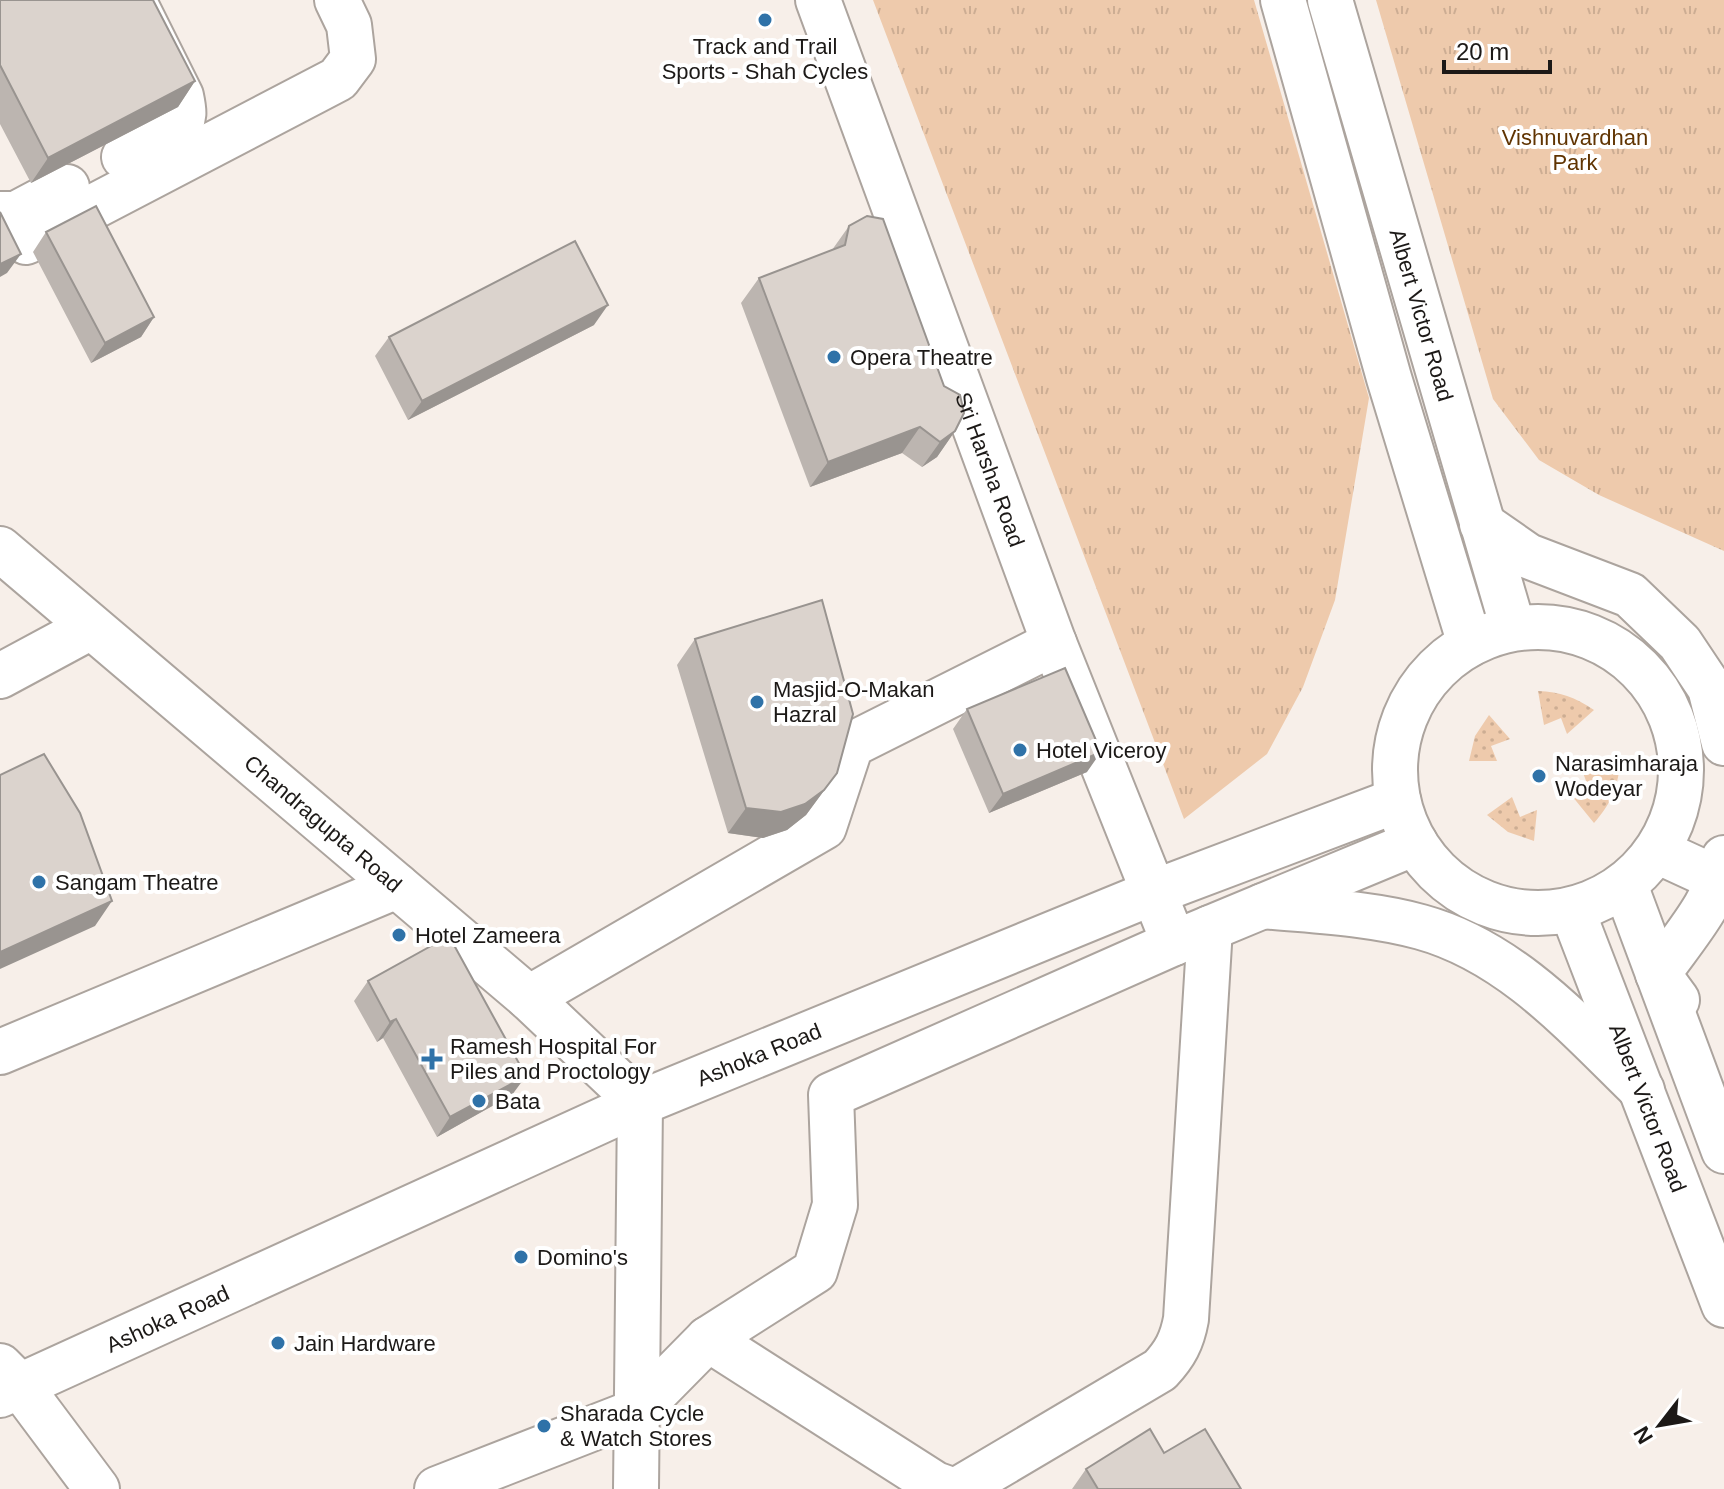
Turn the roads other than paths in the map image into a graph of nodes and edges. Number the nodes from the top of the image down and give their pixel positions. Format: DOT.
graph roads {
  1 [pos="133,0"];
  2 [pos="337,0"];
  3 [pos="818,0"];
  4 [pos="1283,0"];
  5 [pos="1330,0"];
  6 [pos="13,228"];
  7 [pos="1482,524"];
  8 [pos="0,549"];
  9 [pos="91,627"];
  10 [pos="1513,628"];
  11 [pos="1054,643"];
  12 [pos="1470,644"];
  13 [pos="0,676"];
  14 [pos="1724,743"];
  15 [pos="1398,800"];
  16 [pos="1415,843"];
  17 [pos="1657,851"];
  18 [pos="1722,869"];
  19 [pos="1625,885"];
  20 [pos="397,886"];
  21 [pos="1152,893"];
  22 [pos="1263,906"];
  23 [pos="1572,910"];
  24 [pos="1192,935"];
  25 [pos="1658,974"];
  26 [pos="529,998"];
  27 [pos="0,1052"];
  28 [pos="1642,1090"];
  29 [pos="1724,1095"];
  30 [pos="640,1103"];
  31 [pos="1724,1151"];
  32 [pos="1724,1305"];
  33 [pos="708,1339"];
  34 [pos="7,1382"];
  35 [pos="637,1411"];
  36 [pos="97,1489"];
  37 [pos="437,1489"];
  38 [pos="636,1489"];
  39 [pos="949,1489"];
  40 [pos="959,1489"];
  1 -- 6 [label="main road"];
  2 -- 6 [label="main road"];
  3 -- 11 [label="main road, Sri Harsha Road"];
  4 -- 12 [label="main road"];
  5 -- 7 [label="main road, Albert Victor Road"];
  7 -- 10 [label="main road, Albert Victor Road"];
  7 -- 14 [label="main road"];
  8 -- 9 [label="main road, Chandragupta Road"];
  9 -- 13 [label="main road"];
  9 -- 20 [label="main road, Chandragupta Road"];
  10 -- 12 [label="main road"];
  10 -- 17 [label="main road"];
  11 -- 21 [label="main road, Sri Harsha Road"];
  11 -- 26 [label="main road"];
  12 -- 15 [label="main road"];
  15 -- 16 [label="main road"];
  15 -- 21 [label="main road, Ashoka Road"];
  16 -- 22 [label="main road"];
  16 -- 23 [label="main road"];
  17 -- 18 [label="main road"];
  17 -- 19 [label="main road"];
  18 -- 25 [label="main road"];
  19 -- 23 [label="main road"];
  19 -- 25 [label="main road"];
  20 -- 26 [label="main road, Chandragupta Road"];
  20 -- 27 [label="main road"];
  21 -- 24 [label="main road, Sri Harsha Road"];
  21 -- 30 [label="main road, Ashoka Road"];
  22 -- 24 [label="main road"];
  22 -- 28 [label="main road"];
  23 -- 28 [label="main road, Albert Victor Road"];
  24 -- 33 [label="main road"];
  24 -- 40 [label="main road"];
  25 -- 29 [label="main road"];
  25 -- 31 [label="main road"];
  26 -- 30 [label="main road, Chandragupta Road"];
  28 -- 32 [label="main road, Albert Victor Road"];
  30 -- 34 [label="main road, Ashoka Road"];
  30 -- 35 [label="main road"];
  33 -- 35 [label="main road"];
  33 -- 39 [label="main road"];
  34 -- 36 [label="main road"];
  35 -- 37 [label="main road"];
  35 -- 38 [label="main road"];
}
